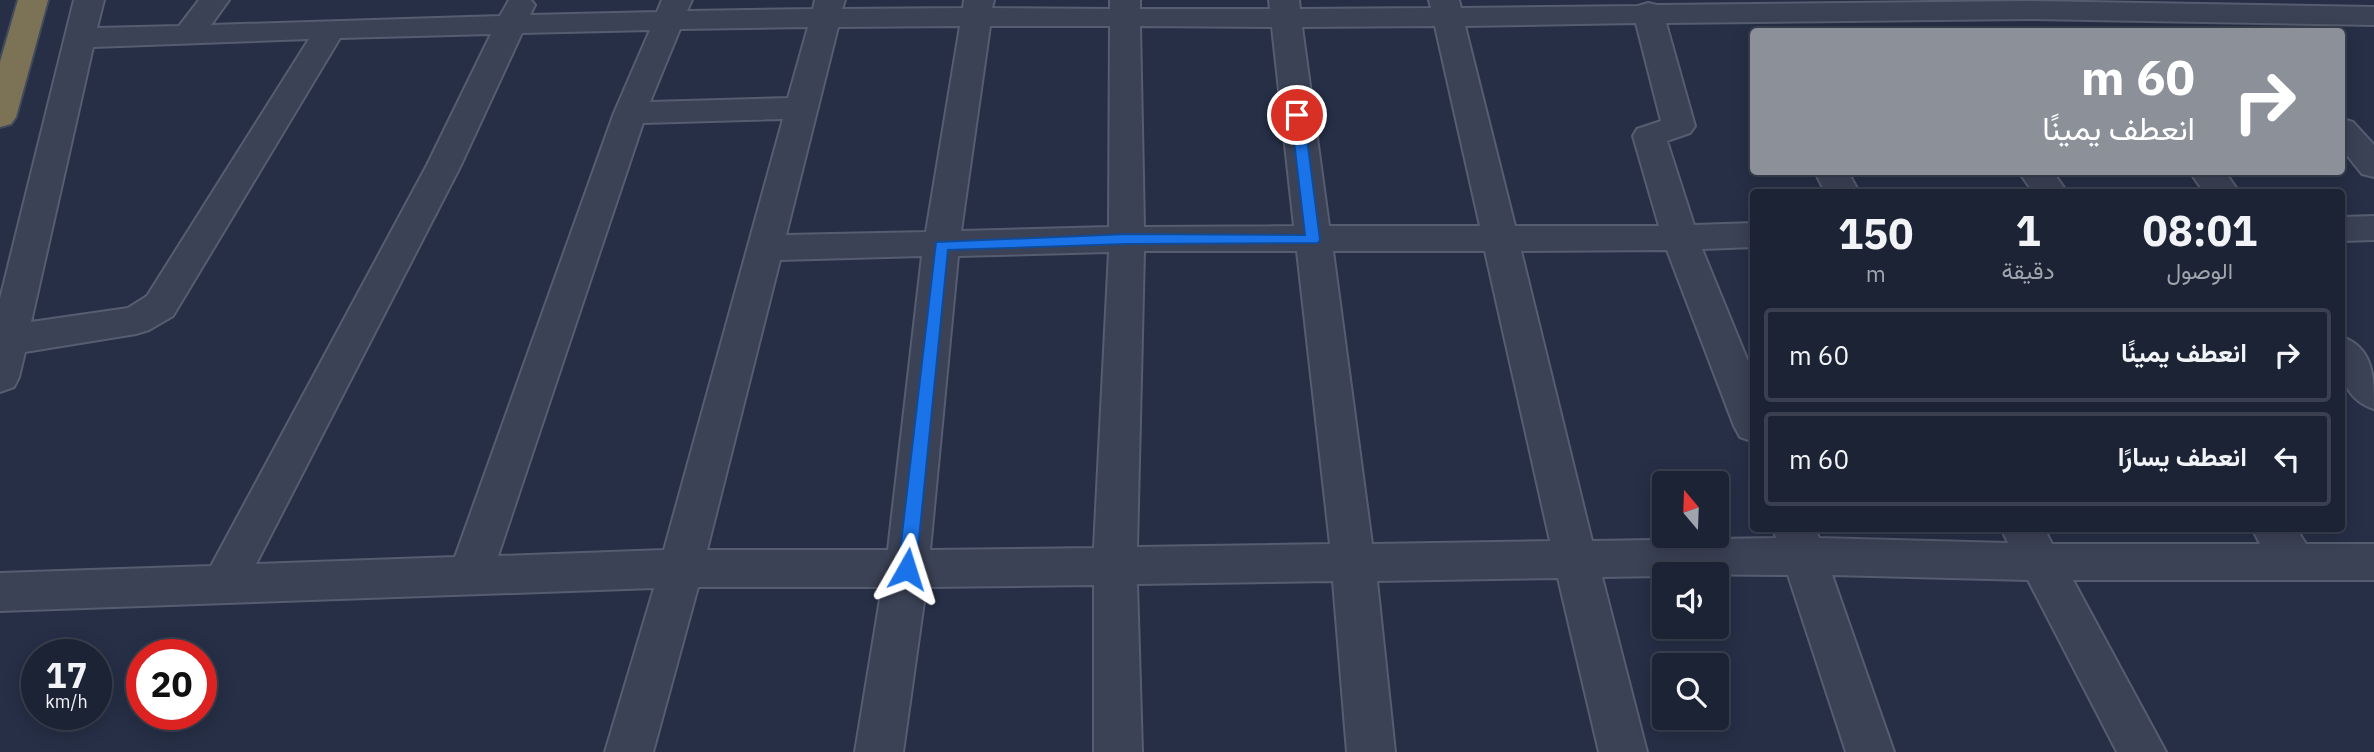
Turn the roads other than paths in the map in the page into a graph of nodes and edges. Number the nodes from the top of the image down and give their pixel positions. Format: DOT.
graph roads {
  1 [pos="33,0"];
  2 [pos="89,0"];
  3 [pos="214,0"];
  4 [pos="369,0"];
  5 [pos="1598,7"];
  6 [pos="1284,8"];
  7 [pos="1446,8"];
  8 [pos="827,9"];
  9 [pos="978,9"];
  10 [pos="673,10"];
  11 [pos="1124,10"];
  12 [pos="517,12"];
  13 [pos="1648,12"];
  14 [pos="1752,14"];
  15 [pos="1928,14"];
  16 [pos="2090,14"];
  17 [pos="2242,14"];
  18 [pos="2374,16"];
  19 [pos="340,31"];
  20 [pos="188,34"];
  21 [pos="79,38"];
  22 [pos="801,108"];
  23 [pos="630,113"];
  24 [pos="0,117"];
  25 [pos="2345,132"];
  26 [pos="2374,166"];
  27 [pos="2374,228"];
  28 [pos="2345,229"];
  29 [pos="1750,235"];
  30 [pos="1502,238"];
  31 [pos="1680,238"];
  32 [pos="1127,239"];
  33 [pos="1313,240"];
  34 [pos="941,245"];
  35 [pos="765,248"];
  36 [pos="9,340"];
  37 [pos="2345,355"];
  38 [pos="0,377"];
  39 [pos="2374,394"];
  40 [pos="1750,416"];
  41 [pos="1799,542"];
  42 [pos="2031,545"];
  43 [pos="2284,545"];
  44 [pos="1575,557"];
  45 [pos="1353,561"];
  46 [pos="2374,562"];
  47 [pos="1115,565"];
  48 [pos="681,568"];
  49 [pos="907,569"];
  50 [pos="470,575"];
  51 [pos="225,582"];
  52 [pos="0,592"];
  53 [pos="629,752"];
  54 [pos="879,752"];
  55 [pos="1118,752"];
  56 [pos="1371,752"];
  57 [pos="1623,752"];
  58 [pos="1870,752"];
  59 [pos="2142,752"];
  1 -- 24 [label="highway"];
  2 -- 21 [label="street"];
  3 -- 20 [label="street"];
  4 -- 19 [label="street"];
  5 -- 7 [label="street"];
  5 -- 13 [label="street"];
  6 -- 7 [label="street"];
  6 -- 11 [label="street"];
  6 -- 33 [label="street"];
  7 -- 30 [label="street"];
  8 -- 9 [label="street"];
  8 -- 10 [label="street"];
  8 -- 22 [label="street"];
  9 -- 11 [label="street"];
  9 -- 34 [label="street"];
  10 -- 12 [label="street"];
  10 -- 23 [label="street"];
  11 -- 32 [label="street"];
  12 -- 19 [label="street"];
  12 -- 51 [label="street"];
  13 -- 14 [label="street"];
  13 -- 31 [label="street"];
  14 -- 15 [label="street"];
  15 -- 16 [label="street"];
  16 -- 17 [label="street"];
  17 -- 18 [label="street"];
  19 -- 20 [label="street"];
  19 -- 36 [label="street"];
  20 -- 21 [label="street"];
  21 -- 36 [label="street"];
  22 -- 23 [label="street"];
  22 -- 35 [label="street"];
  23 -- 50 [label="street"];
  25 -- 26 [label="street"];
  27 -- 28 [label="street"];
  29 -- 31 [label="street"];
  30 -- 31 [label="street"];
  30 -- 33 [label="street"];
  30 -- 44 [label="street"];
  31 -- 40 [label="street"];
  32 -- 33 [label="street"];
  32 -- 34 [label="street"];
  32 -- 47 [label="street"];
  33 -- 45 [label="street"];
  34 -- 35 [label="street"];
  34 -- 49 [label="street"];
  35 -- 48 [label="street"];
  36 -- 38 [label="street"];
  37 -- 39 [label="street"];
  41 -- 42 [label="street"];
  41 -- 44 [label="street"];
  41 -- 58 [label="street"];
  42 -- 43 [label="street"];
  42 -- 59 [label="street"];
  43 -- 46 [label="street"];
  44 -- 45 [label="street"];
  44 -- 57 [label="street"];
  45 -- 47 [label="street"];
  45 -- 56 [label="street"];
  47 -- 49 [label="street"];
  47 -- 55 [label="street"];
  48 -- 49 [label="street"];
  48 -- 50 [label="street"];
  48 -- 53 [label="street"];
  49 -- 54 [label="street"];
  50 -- 51 [label="street"];
  51 -- 52 [label="street"];
}
